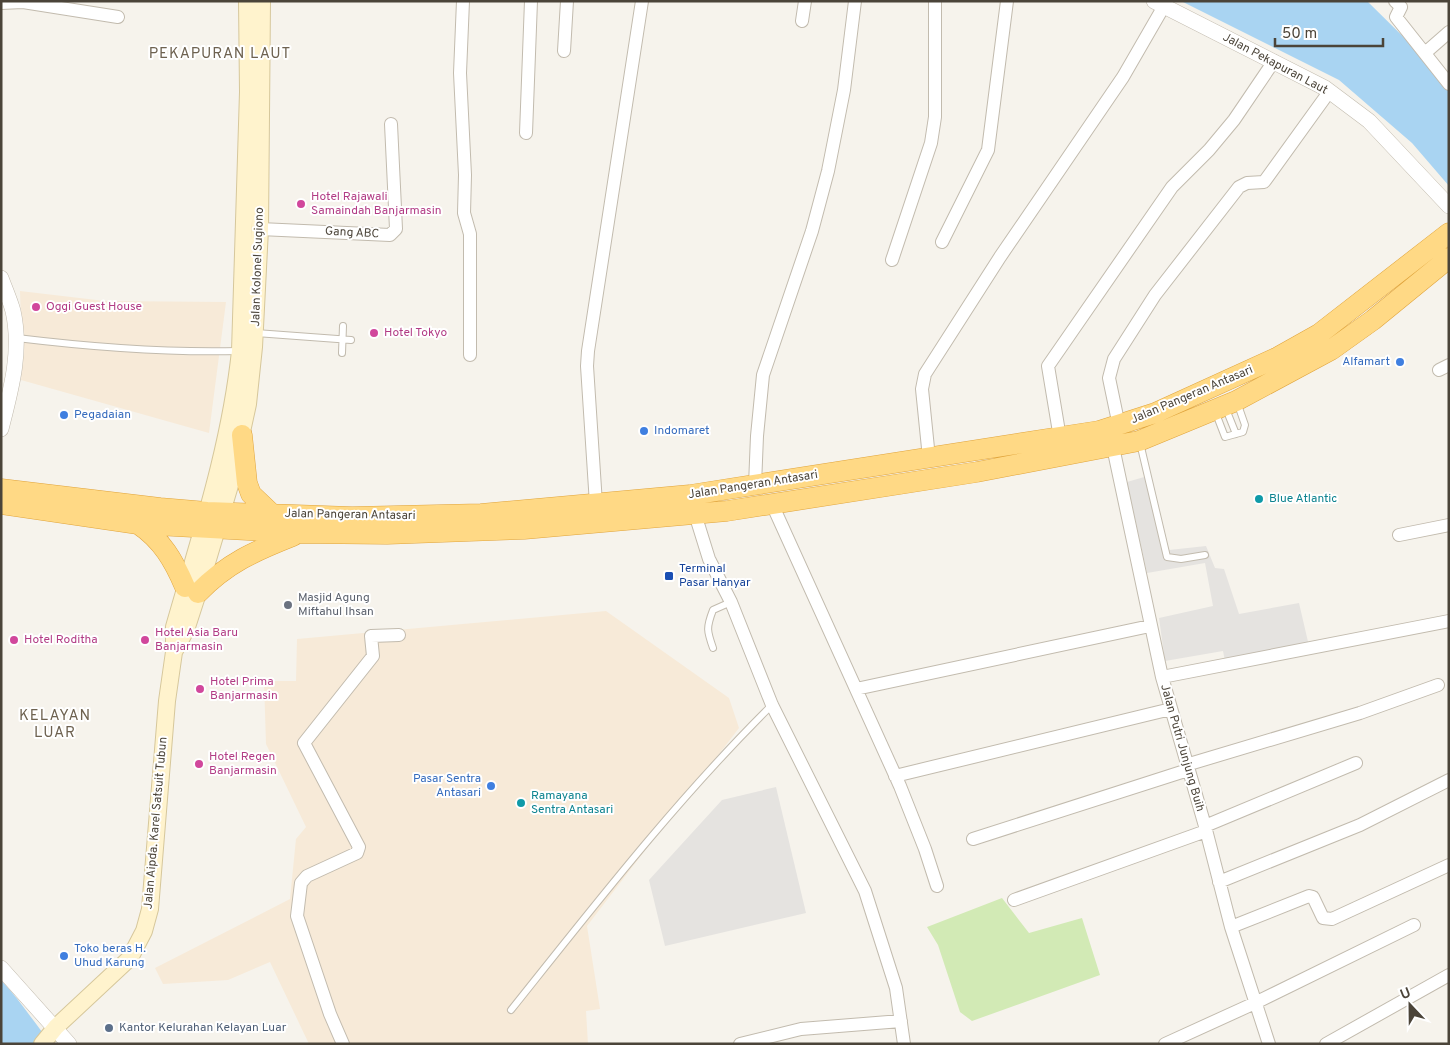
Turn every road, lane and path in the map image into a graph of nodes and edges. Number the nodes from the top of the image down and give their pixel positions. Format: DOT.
graph roads {
  1 [pos="247,1"];
  2 [pos="262,1"];
  3 [pos="463,1"];
  4 [pos="531,1"];
  5 [pos="567,1"];
  6 [pos="642,1"];
  7 [pos="805,1"];
  8 [pos="855,1"];
  9 [pos="935,1"];
  10 [pos="1007,1"];
  11 [pos="1394,1"];
  12 [pos="1,3"];
  13 [pos="1159,4"];
  14 [pos="118,17"];
  15 [pos="802,20"];
  16 [pos="1449,32"];
  17 [pos="564,51"];
  18 [pos="1425,53"];
  19 [pos="1274,61"];
  20 [pos="255,65"];
  21 [pos="1449,84"];
  22 [pos="1329,92"];
  23 [pos="391,124"];
  24 [pos="526,133"];
  25 [pos="252,178"];
  26 [pos="1449,206"];
  27 [pos="260,229"];
  28 [pos="1449,233"];
  29 [pos="942,242"];
  30 [pos="1449,258"];
  31 [pos="892,260"];
  32 [pos="1,278"];
  33 [pos="343,326"];
  34 [pos="255,333"];
  35 [pos="17,338"];
  36 [pos="343,340"];
  37 [pos="351,340"];
  38 [pos="1291,350"];
  39 [pos="240,351"];
  40 [pos="342,352"];
  41 [pos="470,355"];
  42 [pos="1270,360"];
  43 [pos="1300,368"];
  44 [pos="1280,378"];
  45 [pos="7,386"];
  46 [pos="1225,405"];
  47 [pos="1119,426"];
  48 [pos="1,429"];
  49 [pos="1236,434"];
  50 [pos="242,435"];
  51 [pos="1060,438"];
  52 [pos="1139,441"];
  53 [pos="1113,447"];
  54 [pos="929,458"];
  55 [pos="833,473"];
  56 [pos="756,485"];
  57 [pos="1,489"];
  58 [pos="835,494"];
  59 [pos="1,504"];
  60 [pos="596,504"];
  61 [pos="772,504"];
  62 [pos="271,514"];
  63 [pos="695,514"];
  64 [pos="212,520"];
  65 [pos="138,524"];
  66 [pos="1449,525"];
  67 [pos="299,533"];
  68 [pos="1399,535"];
  69 [pos="1205,555"];
  70 [pos="192,590"];
  71 [pos="731,602"];
  72 [pos="1449,620"];
  73 [pos="1150,626"];
  74 [pos="399,635"];
  75 [pos="713,648"];
  76 [pos="1162,677"];
  77 [pos="1438,684"];
  78 [pos="856,689"];
  79 [pos="772,705"];
  80 [pos="1171,709"];
  81 [pos="1356,763"];
  82 [pos="1187,768"];
  83 [pos="895,776"];
  84 [pos="1449,780"];
  85 [pos="1206,828"];
  86 [pos="973,838"];
  87 [pos="1449,865"];
  88 [pos="1219,882"];
  89 [pos="937,886"];
  90 [pos="1014,900"];
  91 [pos="1414,924"];
  92 [pos="1231,928"];
  93 [pos="1,968"];
  94 [pos="1449,975"];
  95 [pos="1255,1003"];
  96 [pos="511,1010"];
  97 [pos="901,1021"];
  98 [pos="56,1027"];
  99 [pos="42,1044"];
  100 [pos="69,1044"];
  101 [pos="343,1044"];
  102 [pos="740,1044"];
  103 [pos="904,1044"];
  104 [pos="1165,1044"];
  105 [pos="1269,1044"];
  106 [pos="1326,1044"];
  1 -- 20 [label="main road, Jalan Kolonel Sugiono"];
  2 -- 20 [label="main road, Jalan Kolonel Sugiono"];
  3 -- 41 [label="street"];
  4 -- 24 [label="street"];
  5 -- 17 [label="street"];
  6 -- 60 [label="street"];
  7 -- 15 [label="street"];
  8 -- 56 [label="street"];
  9 -- 31 [label="street"];
  10 -- 29 [label="street"];
  11 -- 18 [label="street"];
  12 -- 14 [label="street"];
  13 -- 19 [label="street, Jalan Pekapuran Laut"];
  13 -- 54 [label="street"];
  16 -- 18 [label="street"];
  18 -- 21 [label="street"];
  19 -- 22 [label="street, Jalan Pekapuran Laut"];
  19 -- 51 [label="street"];
  20 -- 25 [label="main road, Jalan Kolonel Sugiono"];
  22 -- 26 [label="street, Jalan Pekapuran Laut"];
  22 -- 47 [label="street"];
  23 -- 27 [label="street, Gang ABC"];
  25 -- 27 [label="main road, Jalan Kolonel Sugiono"];
  25 -- 39 [label="main road, Jalan Kolonel Sugiono"];
  27 -- 34 [label="main road, Jalan Kolonel Sugiono"];
  28 -- 38 [label="highway, Jalan Pangeran Antasari"];
  30 -- 43 [label="highway, Jalan Pangeran Antasari"];
  32 -- 35 [label="street"];
  33 -- 36 [label="lane"];
  34 -- 36 [label="lane"];
  34 -- 50 [label="main road, Jalan Kolonel Sugiono"];
  35 -- 39 [label="lane"];
  35 -- 45 [label="street"];
  36 -- 37 [label="lane"];
  36 -- 40 [label="lane"];
  38 -- 42 [label="highway, Jalan Pangeran Antasari"];
  38 -- 43 [label="highway"];
  39 -- 64 [label="main road, Jalan Kolonel Sugiono"];
  42 -- 44 [label="highway"];
  42 -- 47 [label="highway, Jalan Pangeran Antasari"];
  43 -- 44 [label="highway, Jalan Pangeran Antasari"];
  44 -- 46 [label="highway, Jalan Pangeran Antasari"];
  45 -- 48 [label="street"];
  46 -- 49 [label="lane"];
  46 -- 49 [label="lane"];
  46 -- 49 [label="lane"];
  46 -- 52 [label="highway, Jalan Pangeran Antasari"];
  47 -- 51 [label="highway, Jalan Pangeran Antasari"];
  50 -- 62 [label="highway"];
  50 -- 64 [label="main road, Jalan Kolonel Sugiono"];
  51 -- 54 [label="highway, Jalan Pangeran Antasari"];
  52 -- 53 [label="highway, Jalan Pangeran Antasari"];
  52 -- 69 [label="lane"];
  53 -- 58 [label="highway, Jalan Pangeran Antasari"];
  53 -- 73 [label="street, Jalan Putri Junjung Buih"];
  54 -- 55 [label="highway, Jalan Pangeran Antasari"];
  55 -- 56 [label="highway, Jalan Pangeran Antasari"];
  55 -- 58 [label="highway"];
  56 -- 60 [label="highway, Jalan Pangeran Antasari"];
  57 -- 64 [label="highway, Jalan Pangeran Antasari"];
  58 -- 61 [label="highway, Jalan Pangeran Antasari"];
  59 -- 65 [label="highway, Jalan Pangeran Antasari"];
  60 -- 62 [label="highway, Jalan Pangeran Antasari"];
  61 -- 63 [label="highway, Jalan Pangeran Antasari"];
  61 -- 78 [label="street"];
  62 -- 64 [label="highway, Jalan Pangeran Antasari"];
  63 -- 67 [label="highway, Jalan Pangeran Antasari"];
  63 -- 71 [label="street"];
  64 -- 65 [label="highway, Jalan Pangeran Antasari"];
  64 -- 67 [label="highway, Jalan Pangeran Antasari"];
  64 -- 70 [label="main road, Jalan Aipda. Karel Satsuit Tubun"];
  65 -- 70 [label="highway"];
  66 -- 68 [label="street"];
  67 -- 70 [label="highway"];
  70 -- 98 [label="main road, Jalan Aipda. Karel Satsuit Tubun"];
  71 -- 75 [label="lane"];
  71 -- 79 [label="street"];
  72 -- 76 [label="street"];
  73 -- 76 [label="street, Jalan Putri Junjung Buih"];
  73 -- 78 [label="street"];
  74 -- 101 [label="street"];
  76 -- 80 [label="street, Jalan Putri Junjung Buih"];
  77 -- 82 [label="street"];
  78 -- 83 [label="street"];
  79 -- 96 [label="lane"];
  79 -- 97 [label="street"];
  80 -- 82 [label="street, Jalan Putri Junjung Buih"];
  80 -- 83 [label="street"];
  81 -- 85 [label="street"];
  82 -- 85 [label="street, Jalan Putri Junjung Buih"];
  82 -- 86 [label="street"];
  83 -- 89 [label="street"];
  84 -- 88 [label="street"];
  85 -- 88 [label="street, Jalan Putri Junjung Buih"];
  85 -- 90 [label="street"];
  87 -- 92 [label="street"];
  88 -- 92 [label="street, Jalan Putri Junjung Buih"];
  91 -- 95 [label="street"];
  92 -- 95 [label="street, Jalan Putri Junjung Buih"];
  93 -- 98 [label="street"];
  94 -- 106 [label="street"];
  95 -- 104 [label="street"];
  95 -- 105 [label="street, Jalan Putri Junjung Buih"];
  97 -- 102 [label="street"];
  97 -- 103 [label="street"];
  98 -- 99 [label="main road, Jalan Aipda. Karel Satsuit Tubun"];
  98 -- 100 [label="street"];
}
